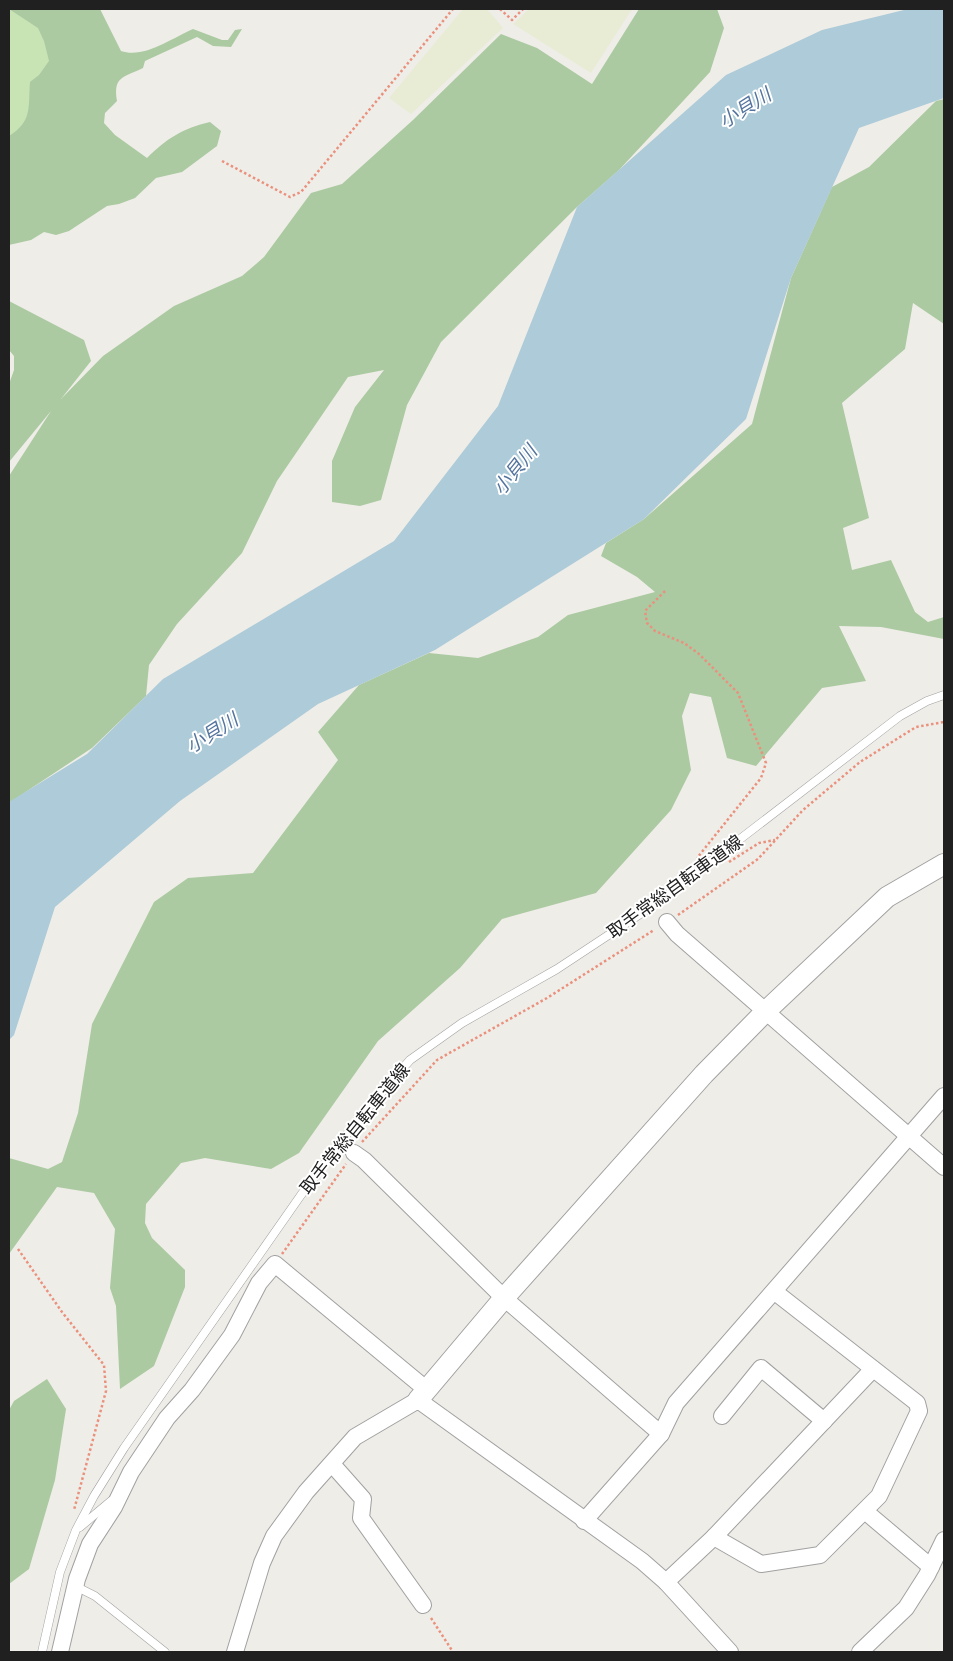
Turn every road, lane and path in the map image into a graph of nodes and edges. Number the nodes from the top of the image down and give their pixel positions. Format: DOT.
graph roads {
  1 [pos="453,9"];
  2 [pos="500,9"];
  3 [pos="523,9"];
  4 [pos="222,161"];
  5 [pos="666,591"];
  6 [pos="944,695"];
  7 [pos="944,722"];
  8 [pos="776,840"];
  9 [pos="726,863"];
  10 [pos="944,864"];
  11 [pos="695,875"];
  12 [pos="667,922"];
  13 [pos="766,1011"];
  14 [pos="944,1096"];
  15 [pos="908,1135"];
  16 [pos="354,1153"];
  17 [pos="944,1167"];
  18 [pos="18,1249"];
  19 [pos="276,1264"];
  20 [pos="775,1292"];
  21 [pos="504,1298"];
  22 [pos="873,1368"];
  23 [pos="422,1395"];
  24 [pos="722,1416"];
  25 [pos="824,1421"];
  26 [pos="661,1434"];
  27 [pos="332,1464"];
  28 [pos="121,1493"];
  29 [pos="866,1512"];
  30 [pos="584,1521"];
  31 [pos="76,1530"];
  32 [pos="714,1537"];
  33 [pos="944,1540"];
  34 [pos="931,1567"];
  35 [pos="666,1582"];
  36 [pos="75,1586"];
  37 [pos="423,1605"];
  38 [pos="42,1652"];
  39 [pos="60,1652"];
  40 [pos="165,1652"];
  41 [pos="235,1652"];
  42 [pos="453,1652"];
  43 [pos="730,1652"];
  44 [pos="860,1652"];
  1 -- 4 [label="path"];
  2 -- 3 [label="path"];
  5 -- 11 [label="path"];
  6 -- 11 [label="lane, 取手常総自転車道線"];
  7 -- 8 [label="path"];
  8 -- 9 [label="path"];
  8 -- 12 [label="path"];
  10 -- 13 [label="street"];
  11 -- 31 [label="lane, 取手常総自転車道線"];
  12 -- 13 [label="street"];
  12 -- 16 [label="path"];
  13 -- 15 [label="street"];
  13 -- 21 [label="street"];
  14 -- 15 [label="street"];
  15 -- 17 [label="street"];
  15 -- 20 [label="street"];
  16 -- 19 [label="path"];
  16 -- 21 [label="street"];
  18 -- 31 [label="path"];
  19 -- 23 [label="street"];
  19 -- 28 [label="street"];
  20 -- 22 [label="street"];
  20 -- 26 [label="street"];
  21 -- 23 [label="street"];
  21 -- 26 [label="street"];
  22 -- 25 [label="street"];
  22 -- 29 [label="street"];
  23 -- 27 [label="street"];
  23 -- 30 [label="street"];
  24 -- 25 [label="street"];
  25 -- 32 [label="street"];
  26 -- 30 [label="street"];
  27 -- 37 [label="street"];
  27 -- 41 [label="street"];
  28 -- 31 [label="lane"];
  28 -- 36 [label="street"];
  29 -- 32 [label="street"];
  29 -- 34 [label="street"];
  30 -- 35 [label="street"];
  31 -- 38 [label="lane, 取手常総自転車道線"];
  32 -- 35 [label="street"];
  33 -- 34 [label="street"];
  34 -- 44 [label="street"];
  35 -- 43 [label="street"];
  36 -- 39 [label="street"];
  36 -- 40 [label="lane"];
  37 -- 42 [label="path"];
}
